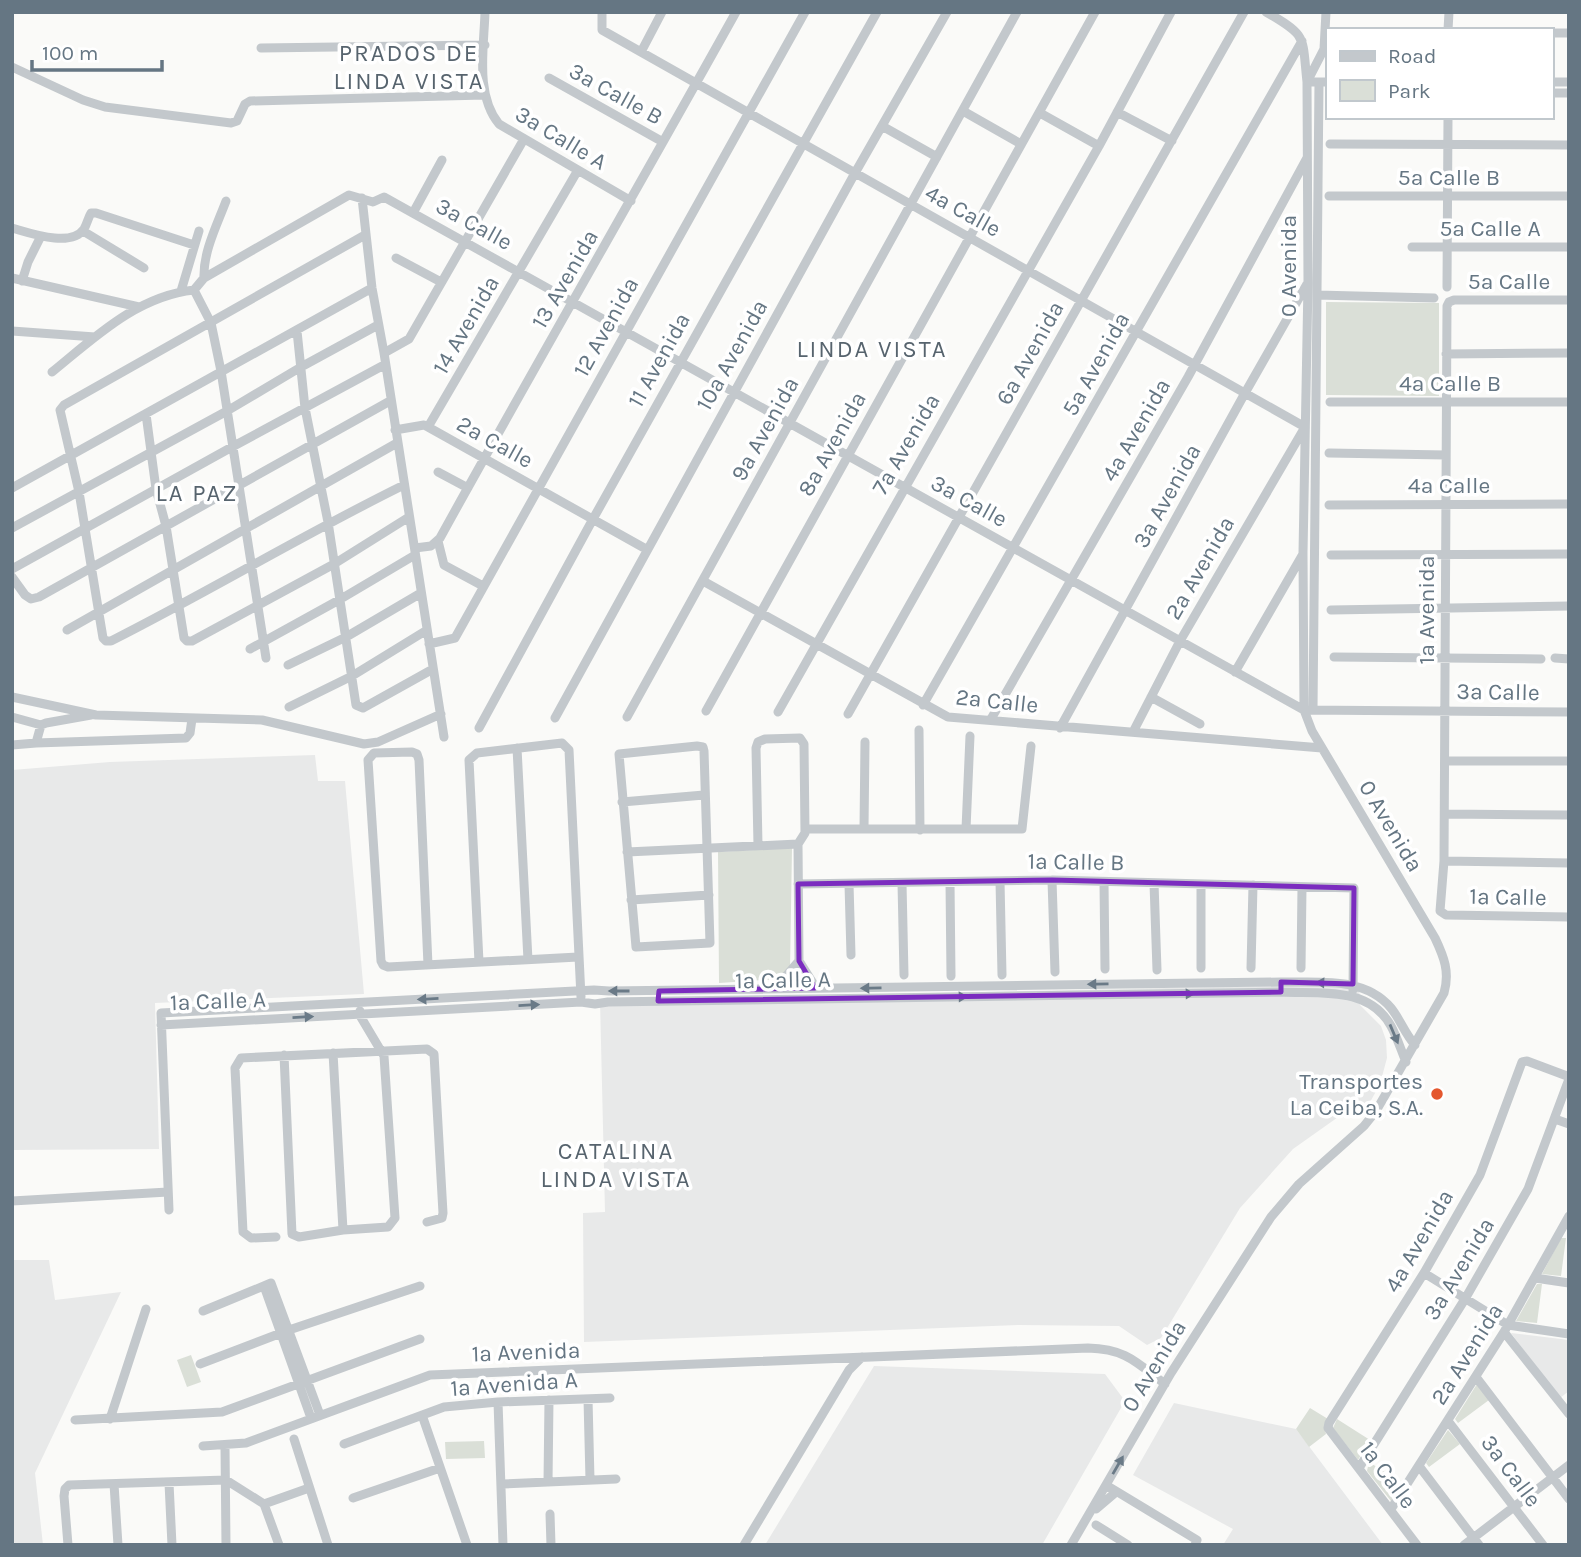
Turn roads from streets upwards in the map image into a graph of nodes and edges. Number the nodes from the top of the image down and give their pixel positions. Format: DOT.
graph roads {
  1 [pos="485,12"];
  2 [pos="602,12"];
  3 [pos="662,12"];
  4 [pos="736,12"];
  5 [pos="805,12"];
  6 [pos="877,12"];
  7 [pos="947,12"];
  8 [pos="1017,12"];
  9 [pos="1095,12"];
  10 [pos="1171,12"];
  11 [pos="1244,12"];
  12 [pos="1266,12"];
  13 [pos="1326,12"];
  14 [pos="1302,41"];
  15 [pos="485,45"];
  16 [pos="261,48"];
  17 [pos="640,52"];
  18 [pos="12,67"];
  19 [pos="549,78"];
  20 [pos="1307,82"];
  21 [pos="1323,82"];
  22 [pos="696,83"];
  23 [pos="1307,93"];
  24 [pos="1323,93"];
  25 [pos="484,95"];
  26 [pos="963,111"];
  27 [pos="748,112"];
  28 [pos="1117,112"];
  29 [pos="1040,113"];
  30 [pos="1448,119"];
  31 [pos="882,126"];
  32 [pos="524,139"];
  33 [pos="1172,141"];
  34 [pos="663,142"];
  35 [pos="802,143"];
  36 [pos="1021,144"];
  37 [pos="1330,144"];
  38 [pos="1448,145"];
  39 [pos="1569,145"];
  40 [pos="1099,146"];
  41 [pos="937,157"];
  42 [pos="1308,157"];
  43 [pos="442,160"];
  44 [pos="578,170"];
  45 [pos="855,173"];
  46 [pos="1329,196"];
  47 [pos="1448,196"];
  48 [pos="1569,196"];
  49 [pos="362,198"];
  50 [pos="226,201"];
  51 [pos="631,201"];
  52 [pos="911,204"];
  53 [pos="413,213"];
  54 [pos="12,228"];
  55 [pos="83,231"];
  56 [pos="199,231"];
  57 [pos="365,235"];
  58 [pos="41,236"];
  59 [pos="970,237"];
  60 [pos="465,241"];
  61 [pos="194,246"];
  62 [pos="1412,247"];
  63 [pos="1447,247"];
  64 [pos="1569,247"];
  65 [pos="396,258"];
  66 [pos="144,268"];
  67 [pos="1028,270"];
  68 [pos="520,271"];
  69 [pos="12,278"];
  70 [pos="204,278"];
  71 [pos="22,281"];
  72 [pos="441,282"];
  73 [pos="1308,283"];
  74 [pos="1447,287"];
  75 [pos="372,288"];
  76 [pos="194,290"];
  77 [pos="181,292"];
  78 [pos="1317,295"];
  79 [pos="1434,298"];
  80 [pos="1082,300"];
  81 [pos="1569,300"];
  82 [pos="575,301"];
  83 [pos="1449,302"];
  84 [pos="139,307"];
  85 [pos="211,323"];
  86 [pos="378,325"];
  87 [pos="626,330"];
  88 [pos="12,331"];
  89 [pos="297,331"];
  90 [pos="1136,331"];
  91 [pos="95,337"];
  92 [pos="1569,353"];
  93 [pos="384,354"];
  94 [pos="1446,354"];
  95 [pos="681,361"];
  96 [pos="1194,364"];
  97 [pos="384,365"];
  98 [pos="300,367"];
  99 [pos="221,371"];
  100 [pos="52,372"];
  101 [pos="734,391"];
  102 [pos="1245,393"];
  103 [pos="390,401"];
  104 [pos="1330,402"];
  105 [pos="1569,402"];
  106 [pos="1446,403"];
  107 [pos="305,408"];
  108 [pos="227,411"];
  109 [pos="146,414"];
  110 [pos="790,422"];
  111 [pos="428,427"];
  112 [pos="1305,427"];
  113 [pos="395,430"];
  114 [pos="397,443"];
  115 [pos="312,446"];
  116 [pos="232,447"];
  117 [pos="153,452"];
  118 [pos="1329,453"];
  119 [pos="71,455"];
  120 [pos="848,455"];
  121 [pos="1446,456"];
  122 [pos="484,458"];
  123 [pos="438,472"];
  124 [pos="240,485"];
  125 [pos="404,485"];
  126 [pos="320,486"];
  127 [pos="904,486"];
  128 [pos="12,488"];
  129 [pos="468,488"];
  130 [pos="538,488"];
  131 [pos="156,489"];
  132 [pos="79,492"];
  133 [pos="1569,504"];
  134 [pos="1329,505"];
  135 [pos="1446,505"];
  136 [pos="409,517"];
  137 [pos="959,517"];
  138 [pos="593,519"];
  139 [pos="328,522"];
  140 [pos="166,526"];
  141 [pos="12,528"];
  142 [pos="85,529"];
  143 [pos="245,529"];
  144 [pos="438,541"];
  145 [pos="1013,547"];
  146 [pos="646,549"];
  147 [pos="415,551"];
  148 [pos="1303,553"];
  149 [pos="1446,554"];
  150 [pos="1569,554"];
  151 [pos="1331,555"];
  152 [pos="252,564"];
  153 [pos="334,564"];
  154 [pos="91,568"];
  155 [pos="12,569"];
  156 [pos="174,570"];
  157 [pos="12,577"];
  158 [pos="1072,580"];
  159 [pos="703,581"];
  160 [pos="483,586"];
  161 [pos="421,593"];
  162 [pos="340,600"];
  163 [pos="258,603"];
  164 [pos="1569,606"];
  165 [pos="178,608"];
  166 [pos="1445,608"];
  167 [pos="1126,610"];
  168 [pos="1331,610"];
  169 [pos="99,611"];
  170 [pos="760,613"];
  171 [pos="67,630"];
  172 [pos="427,630"];
  173 [pos="346,638"];
  174 [pos="263,641"];
  175 [pos="1180,641"];
  176 [pos="429,644"];
  177 [pos="815,644"];
  178 [pos="250,649"];
  179 [pos="1334,657"];
  180 [pos="266,658"];
  181 [pos="1445,658"];
  182 [pos="1541,659"];
  183 [pos="1555,659"];
  184 [pos="1569,659"];
  185 [pos="288,665"];
  186 [pos="433,669"];
  187 [pos="1235,672"];
  188 [pos="870,675"];
  189 [pos="352,676"];
  190 [pos="12,697"];
  191 [pos="1151,697"];
  192 [pos="923,705"];
  193 [pos="289,707"];
  194 [pos="1309,710"];
  195 [pos="1445,710"];
  196 [pos="706,711"];
  197 [pos="778,712"];
  198 [pos="1569,712"];
  199 [pos="440,714"];
  200 [pos="848,714"];
  201 [pos="96,715"];
  202 [pos="12,717"];
  203 [pos="627,717"];
  204 [pos="555,718"];
  205 [pos="192,719"];
  206 [pos="992,719"];
  207 [pos="1200,724"];
  208 [pos="41,725"];
  209 [pos="479,727"];
  210 [pos="1060,728"];
  211 [pos="919,730"];
  212 [pos="1133,732"];
  213 [pos="970,736"];
  214 [pos="444,737"];
  215 [pos="865,742"];
  216 [pos="36,743"];
  217 [pos="12,745"];
  218 [pos="1031,746"];
  219 [pos="517,748"];
  220 [pos="1322,748"];
  221 [pos="1445,761"];
  222 [pos="1569,761"];
  223 [pos="704,795"];
  224 [pos="622,802"];
  225 [pos="1444,814"];
  226 [pos="1569,815"];
  227 [pos="805,829"];
  228 [pos="864,829"];
  229 [pos="966,829"];
  230 [pos="920,830"];
  231 [pos="798,844"];
  232 [pos="758,845"];
  233 [pos="707,847"];
  234 [pos="627,852"];
  235 [pos="1444,861"];
  236 [pos="1569,863"];
  237 [pos="1052,880"];
  238 [pos="1000,881"];
  239 [pos="950,882"];
  240 [pos="1104,882"];
  241 [pos="902,883"];
  242 [pos="1154,883"];
  243 [pos="798,884"];
  244 [pos="849,884"];
  245 [pos="1201,884"];
  246 [pos="1253,885"];
  247 [pos="1302,887"];
  248 [pos="709,895"];
  249 [pos="631,900"];
  250 [pos="1446,915"];
  251 [pos="1569,917"];
  252 [pos="851,955"];
  253 [pos="578,957"];
  254 [pos="528,960"];
  255 [pos="799,961"];
  256 [pos="479,962"];
  257 [pos="428,965"];
  258 [pos="1201,968"];
  259 [pos="1251,968"];
  260 [pos="1301,968"];
  261 [pos="1105,969"];
  262 [pos="1157,970"];
  263 [pos="1055,972"];
  264 [pos="904,975"];
  265 [pos="1002,975"];
  266 [pos="951,976"];
  267 [pos="1281,982"];
  268 [pos="1353,984"];
  269 [pos="816,988"];
  270 [pos="775,989"];
  271 [pos="580,991"];
  272 [pos="1281,992"];
  273 [pos="1353,995"];
  274 [pos="658,996"];
  275 [pos="581,1002"];
  276 [pos="341,1003"];
  277 [pos="358,1003"];
  278 [pos="359,1014"];
  279 [pos="341,1015"];
  280 [pos="161,1025"];
  281 [pos="1415,1045"];
  282 [pos="380,1051"];
  283 [pos="333,1053"];
  284 [pos="284,1055"];
  285 [pos="1406,1062"];
  286 [pos="1569,1079"];
  287 [pos="1555,1119"];
  288 [pos="1569,1124"];
  289 [pos="168,1192"];
  290 [pos="12,1201"];
  291 [pos="169,1210"];
  292 [pos="1569,1216"];
  293 [pos="427,1222"];
  294 [pos="343,1230"];
  295 [pos="1565,1233"];
  296 [pos="276,1237"];
  297 [pos="1424,1273"];
  298 [pos="1535,1278"];
  299 [pos="1569,1283"];
  300 [pos="420,1286"];
  301 [pos="1465,1299"];
  302 [pos="146,1309"];
  303 [pos="203,1311"];
  304 [pos="1506,1328"];
  305 [pos="285,1332"];
  306 [pos="1569,1334"];
  307 [pos="420,1339"];
  308 [pos="862,1357"];
  309 [pos="201,1364"];
  310 [pos="1476,1377"];
  311 [pos="303,1382"];
  312 [pos="1165,1384"];
  313 [pos="1569,1394"];
  314 [pos="610,1398"];
  315 [pos="588,1399"];
  316 [pos="549,1400"];
  317 [pos="498,1402"];
  318 [pos="1559,1402"];
  319 [pos="1569,1414"];
  320 [pos="422,1415"];
  321 [pos="316,1417"];
  322 [pos="110,1419"];
  323 [pos="75,1420"];
  324 [pos="1448,1421"];
  325 [pos="1328,1428"];
  326 [pos="293,1439"];
  327 [pos="344,1444"];
  328 [pos="203,1446"];
  329 [pos="225,1446"];
  330 [pos="1569,1465"];
  331 [pos="1419,1466"];
  332 [pos="440,1468"];
  333 [pos="1359,1468"];
  334 [pos="1553,1477"];
  335 [pos="616,1479"];
  336 [pos="226,1480"];
  337 [pos="590,1480"];
  338 [pos="169,1482"];
  339 [pos="548,1482"];
  340 [pos="114,1484"];
  341 [pos="502,1485"];
  342 [pos="1106,1485"];
  343 [pos="309,1489"];
  344 [pos="1116,1492"];
  345 [pos="353,1498"];
  346 [pos="1569,1499"];
  347 [pos="261,1502"];
  348 [pos="1514,1506"];
  349 [pos="1391,1509"];
  350 [pos="550,1514"];
  351 [pos="1089,1514"];
  352 [pos="1096,1525"];
  353 [pos="1476,1541"];
  354 [pos="68,1545"];
  355 [pos="118,1545"];
  356 [pos="172,1545"];
  357 [pos="226,1545"];
  358 [pos="279,1545"];
  359 [pos="328,1545"];
  360 [pos="467,1545"];
  361 [pos="503,1545"];
  362 [pos="551,1545"];
  363 [pos="744,1545"];
  364 [pos="1071,1545"];
  365 [pos="1128,1545"];
  366 [pos="1195,1545"];
  367 [pos="1417,1545"];
  368 [pos="1464,1545"];
  369 [pos="1543,1545"];
  1 -- 15 [label="street"];
  2 -- 17 [label="street, 4a Calle"];
  3 -- 17 [label="street"];
  4 -- 22 [label="street, 13 Avenida"];
  5 -- 27 [label="street, 12 Avenida"];
  6 -- 35 [label="street, 11 Avenida"];
  7 -- 31 [label="street, 10a Avenida"];
  8 -- 26 [label="street, 9a Avenida"];
  9 -- 29 [label="street, 8a Avenida"];
  10 -- 28 [label="street, 7a Avenida"];
  11 -- 33 [label="street, 6a Avenida"];
  12 -- 14 [label="street"];
  13 -- 20 [label="street, 0 Avenida"];
  14 -- 20 [label="street"];
  14 -- 90 [label="street, 5a Avenida"];
  15 -- 16 [label="street"];
  15 -- 25 [label="street"];
  17 -- 22 [label="street, 4a Calle"];
  18 -- 25 [label="street"];
  19 -- 34 [label="street, 3a Calle B"];
  20 -- 21 [label="street"];
  20 -- 23 [label="street, 0 Avenida"];
  21 -- 24 [label="street, 0 Avenida"];
  22 -- 27 [label="street, 4a Calle"];
  22 -- 34 [label="street, 13 Avenida"];
  23 -- 24 [label="street"];
  23 -- 42 [label="street, 0 Avenida"];
  24 -- 78 [label="street, 0 Avenida"];
  25 -- 32 [label="street, 3a Calle A"];
  26 -- 36 [label="street"];
  26 -- 41 [label="street, 9a Avenida"];
  27 -- 35 [label="street, 4a Calle"];
  27 -- 87 [label="street, 12 Avenida"];
  28 -- 33 [label="street"];
  28 -- 40 [label="street, 7a Avenida"];
  29 -- 36 [label="street, 8a Avenida"];
  29 -- 40 [label="street"];
  30 -- 38 [label="street"];
  31 -- 41 [label="street"];
  31 -- 45 [label="street, 10a Avenida"];
  32 -- 44 [label="street, 3a Calle A"];
  32 -- 60 [label="street"];
  33 -- 80 [label="street, 6a Avenida"];
  34 -- 51 [label="street, 13 Avenida"];
  35 -- 45 [label="street, 4a Calle"];
  35 -- 95 [label="street, 11 Avenida"];
  36 -- 59 [label="street, 8a Avenida"];
  37 -- 38 [label="street"];
  38 -- 39 [label="street"];
  38 -- 47 [label="street"];
  40 -- 67 [label="street, 7a Avenida"];
  41 -- 52 [label="street, 9a Avenida"];
  42 -- 73 [label="street, 0 Avenida"];
  42 -- 96 [label="street, 4a Avenida"];
  43 -- 53 [label="street"];
  44 -- 51 [label="street, 3a Calle A"];
  44 -- 68 [label="street, 14 Avenida"];
  45 -- 52 [label="street, 4a Calle"];
  45 -- 101 [label="street, 10a Avenida"];
  46 -- 47 [label="street, 5a Calle B"];
  47 -- 48 [label="street, 5a Calle B"];
  47 -- 63 [label="street"];
  49 -- 53 [label="street, 3a Calle"];
  49 -- 57 [label="street"];
  49 -- 70 [label="street"];
  50 -- 70 [label="street"];
  51 -- 82 [label="street, 13 Avenida"];
  52 -- 59 [label="street, 4a Calle"];
  52 -- 110 [label="street, 9a Avenida"];
  53 -- 60 [label="street, 3a Calle"];
  54 -- 58 [label="street"];
  55 -- 58 [label="street"];
  55 -- 61 [label="street"];
  55 -- 66 [label="street"];
  56 -- 61 [label="street"];
  57 -- 75 [label="street"];
  57 -- 85 [label="street"];
  58 -- 71 [label="street"];
  59 -- 67 [label="street, 4a Calle"];
  59 -- 120 [label="street, 8a Avenida"];
  60 -- 68 [label="street, 3a Calle"];
  60 -- 72 [label="street"];
  61 -- 77 [label="street"];
  62 -- 63 [label="street, 5a Calle A"];
  63 -- 64 [label="street, 5a Calle A"];
  63 -- 74 [label="street"];
  65 -- 72 [label="street"];
  67 -- 80 [label="street, 4a Calle"];
  67 -- 127 [label="street, 7a Avenida"];
  68 -- 82 [label="street, 3a Calle"];
  68 -- 111 [label="street, 14 Avenida"];
  69 -- 71 [label="street"];
  70 -- 76 [label="street"];
  71 -- 84 [label="street"];
  72 -- 93 [label="street"];
  73 -- 102 [label="street, 3a Avenida"];
  73 -- 112 [label="street, 0 Avenida"];
  75 -- 86 [label="street"];
  75 -- 89 [label="street"];
  76 -- 77 [label="street"];
  76 -- 85 [label="street"];
  77 -- 84 [label="street"];
  78 -- 79 [label="street, 5a Calle"];
  78 -- 194 [label="street, 0 Avenida"];
  80 -- 90 [label="street, 4a Calle"];
  80 -- 137 [label="street, 6a Avenida"];
  81 -- 83 [label="street, 5a Calle"];
  82 -- 87 [label="street, 3a Calle"];
  82 -- 122 [label="street, 13 Avenida"];
  83 -- 94 [label="street, 1a Avenida"];
  84 -- 91 [label="street"];
  85 -- 99 [label="street"];
  85 -- 119 [label="street"];
  86 -- 93 [label="street"];
  86 -- 98 [label="street"];
  87 -- 95 [label="street, 3a Calle"];
  87 -- 130 [label="street, 12 Avenida"];
  88 -- 91 [label="street"];
  89 -- 98 [label="street"];
  89 -- 99 [label="street"];
  90 -- 96 [label="street, 4a Calle"];
  90 -- 145 [label="street, 5a Avenida"];
  91 -- 100 [label="street"];
  92 -- 94 [label="street"];
  93 -- 97 [label="street"];
  94 -- 106 [label="street, 1a Avenida"];
  95 -- 101 [label="street, 3a Calle"];
  95 -- 138 [label="street, 11 Avenida"];
  96 -- 102 [label="street, 4a Calle"];
  96 -- 158 [label="street, 4a Avenida"];
  97 -- 103 [label="street"];
  97 -- 107 [label="street"];
  98 -- 107 [label="street"];
  98 -- 108 [label="street"];
  99 -- 108 [label="street"];
  99 -- 109 [label="street"];
  101 -- 110 [label="street, 3a Calle"];
  101 -- 146 [label="street, 10a Avenida"];
  102 -- 112 [label="street, 4a Calle"];
  102 -- 167 [label="street, 3a Avenida"];
  103 -- 113 [label="street"];
  103 -- 115 [label="street"];
  104 -- 106 [label="street, 4a Calle B"];
  105 -- 106 [label="street, 4a Calle B"];
  106 -- 121 [label="street, 1a Avenida"];
  107 -- 115 [label="street"];
  107 -- 116 [label="street"];
  108 -- 116 [label="street"];
  108 -- 117 [label="street"];
  109 -- 117 [label="street"];
  109 -- 119 [label="street"];
  110 -- 120 [label="street, 3a Calle"];
  110 -- 159 [label="street, 9a Avenida"];
  111 -- 113 [label="street, 2a Calle"];
  111 -- 122 [label="street, 2a Calle"];
  112 -- 148 [label="street, 0 Avenida"];
  112 -- 175 [label="street, 2a Avenida"];
  113 -- 114 [label="street"];
  114 -- 125 [label="street"];
  114 -- 126 [label="street"];
  115 -- 124 [label="street"];
  115 -- 126 [label="street"];
  116 -- 124 [label="street"];
  116 -- 131 [label="street"];
  117 -- 131 [label="street"];
  117 -- 132 [label="street"];
  118 -- 121 [label="street"];
  119 -- 128 [label="street"];
  119 -- 132 [label="street"];
  120 -- 127 [label="street, 3a Calle"];
  120 -- 170 [label="street, 8a Avenida"];
  121 -- 135 [label="street, 1a Avenida"];
  122 -- 129 [label="street, 13 Avenida"];
  122 -- 130 [label="street, 2a Calle"];
  123 -- 129 [label="street"];
  124 -- 140 [label="street"];
  124 -- 143 [label="street"];
  125 -- 136 [label="street"];
  125 -- 139 [label="street"];
  126 -- 139 [label="street"];
  126 -- 143 [label="street"];
  127 -- 137 [label="street, 3a Calle"];
  127 -- 177 [label="street, 7a Avenida"];
  129 -- 144 [label="street, 13 Avenida"];
  130 -- 138 [label="street, 2a Calle"];
  130 -- 160 [label="street, 12 Avenida"];
  131 -- 140 [label="street"];
  131 -- 142 [label="street"];
  132 -- 141 [label="street"];
  132 -- 142 [label="street"];
  133 -- 135 [label="street, 4a Calle"];
  134 -- 135 [label="street, 4a Calle"];
  135 -- 149 [label="street, 1a Avenida"];
  136 -- 147 [label="street"];
  136 -- 153 [label="street"];
  137 -- 145 [label="street, 3a Calle"];
  137 -- 188 [label="street, 6a Avenida"];
  138 -- 146 [label="street, 2a Calle"];
  138 -- 209 [label="street, 11 Avenida"];
  139 -- 152 [label="street"];
  139 -- 153 [label="street"];
  140 -- 154 [label="street"];
  140 -- 156 [label="street"];
  142 -- 154 [label="street"];
  142 -- 155 [label="street"];
  143 -- 152 [label="street"];
  143 -- 156 [label="street"];
  144 -- 147 [label="street"];
  144 -- 160 [label="street"];
  145 -- 158 [label="street, 3a Calle"];
  145 -- 192 [label="street, 5a Avenida"];
  146 -- 204 [label="street, 10a Avenida"];
  147 -- 161 [label="street"];
  147 -- 162 [label="street"];
  148 -- 187 [label="street"];
  148 -- 194 [label="street, 0 Avenida"];
  149 -- 150 [label="street"];
  149 -- 151 [label="street"];
  149 -- 166 [label="street, 1a Avenida"];
  152 -- 163 [label="street"];
  152 -- 165 [label="street"];
  153 -- 162 [label="street"];
  153 -- 163 [label="street"];
  154 -- 157 [label="street"];
  154 -- 169 [label="street"];
  156 -- 165 [label="street"];
  156 -- 169 [label="street"];
  158 -- 167 [label="street, 3a Calle"];
  158 -- 206 [label="street, 4a Avenida"];
  159 -- 170 [label="street, 2a Calle"];
  159 -- 203 [label="street, 9a Avenida"];
  160 -- 176 [label="street, 12 Avenida"];
  161 -- 172 [label="street"];
  161 -- 173 [label="street"];
  162 -- 173 [label="street"];
  162 -- 174 [label="street"];
  163 -- 165 [label="street"];
  163 -- 174 [label="street"];
  164 -- 166 [label="street"];
  165 -- 169 [label="street"];
  166 -- 168 [label="street"];
  166 -- 181 [label="street, 1a Avenida"];
  167 -- 175 [label="street, 3a Calle"];
  167 -- 210 [label="street, 3a Avenida"];
  169 -- 171 [label="street"];
  170 -- 177 [label="street, 2a Calle"];
  170 -- 196 [label="street, 8a Avenida"];
  172 -- 176 [label="street"];
  172 -- 189 [label="street"];
  173 -- 185 [label="street"];
  173 -- 189 [label="street"];
  174 -- 178 [label="street"];
  174 -- 180 [label="street"];
  175 -- 187 [label="street, 3a Calle"];
  175 -- 191 [label="street, 2a Avenida"];
  176 -- 186 [label="street"];
  177 -- 188 [label="street, 2a Calle"];
  177 -- 197 [label="street, 7a Avenida"];
  179 -- 181 [label="street"];
  181 -- 182 [label="street"];
  181 -- 195 [label="street, 1a Avenida"];
  183 -- 184 [label="street"];
  186 -- 189 [label="street"];
  186 -- 199 [label="street"];
  187 -- 194 [label="street, 3a Calle"];
  188 -- 192 [label="street, 2a Calle"];
  188 -- 200 [label="street, 6a Avenida"];
  189 -- 193 [label="street"];
  190 -- 201 [label="street"];
  191 -- 207 [label="street"];
  191 -- 212 [label="street, 2a Avenida"];
  192 -- 206 [label="street, 2a Calle"];
  194 -- 195 [label="street, 3a Calle"];
  194 -- 220 [label="street, 0 Avenida"];
  195 -- 198 [label="street, 3a Calle"];
  195 -- 221 [label="street, 1a Avenida"];
  199 -- 205 [label="street"];
  199 -- 214 [label="street"];
  201 -- 205 [label="street"];
  201 -- 208 [label="street"];
  202 -- 208 [label="street"];
  205 -- 216 [label="street"];
  206 -- 210 [label="street, 2a Calle"];
  208 -- 216 [label="street"];
  210 -- 212 [label="street, 2a Calle"];
  211 -- 230 [label="street"];
  212 -- 220 [label="street, 2a Calle"];
  213 -- 229 [label="street"];
  215 -- 228 [label="street"];
  216 -- 217 [label="street"];
  218 -- 229 [label="street"];
  219 -- 253 [label="street"];
  219 -- 254 [label="street"];
  219 -- 256 [label="street"];
  220 -- 281 [label="street, 0 Avenida"];
  221 -- 222 [label="street"];
  221 -- 225 [label="street, 1a Avenida"];
  223 -- 224 [label="street"];
  223 -- 224 [label="street"];
  223 -- 233 [label="street"];
  224 -- 234 [label="street"];
  225 -- 226 [label="street"];
  225 -- 235 [label="street, 1a Avenida"];
  227 -- 228 [label="street"];
  227 -- 231 [label="street"];
  227 -- 232 [label="street"];
  228 -- 230 [label="street"];
  229 -- 230 [label="street"];
  231 -- 232 [label="street"];
  231 -- 243 [label="street"];
  232 -- 233 [label="street"];
  233 -- 234 [label="street"];
  233 -- 248 [label="street"];
  234 -- 249 [label="street"];
  235 -- 236 [label="street"];
  235 -- 250 [label="street, 1a Avenida"];
  237 -- 238 [label="street, 1a Calle B"];
  237 -- 240 [label="street, 1a Calle B"];
  237 -- 263 [label="street"];
  238 -- 239 [label="street, 1a Calle B"];
  238 -- 265 [label="street"];
  239 -- 241 [label="street, 1a Calle B"];
  239 -- 266 [label="street"];
  240 -- 242 [label="street, 1a Calle B"];
  240 -- 261 [label="street"];
  241 -- 244 [label="street, 1a Calle B"];
  241 -- 264 [label="street"];
  242 -- 245 [label="street, 1a Calle B"];
  242 -- 262 [label="street"];
  243 -- 244 [label="street, 1a Calle B"];
  243 -- 255 [label="street"];
  244 -- 252 [label="street"];
  245 -- 246 [label="street, 1a Calle B"];
  245 -- 258 [label="street"];
  246 -- 247 [label="street, 1a Calle B"];
  246 -- 259 [label="street"];
  247 -- 260 [label="street"];
  247 -- 268 [label="street, 1a Calle B"];
  248 -- 249 [label="street"];
  248 -- 249 [label="street"];
  250 -- 251 [label="street, 1a Calle"];
  253 -- 254 [label="street"];
  253 -- 271 [label="street"];
  254 -- 256 [label="street"];
  255 -- 269 [label="street"];
  255 -- 270 [label="street"];
  256 -- 257 [label="street"];
  257 -- 257 [label="street"];
  268 -- 267 [label="street, 1a Calle A, one-way"];
  267 -- 269 [label="street, 1a Calle A, one-way"];
  267 -- 272 [label="street"];
  268 -- 273 [label="street"];
  268 -- 281 [label="street, 1a Calle A"];
  269 -- 270 [label="street, 1a Calle A"];
  270 -- 274 [label="street, 1a Calle A"];
  274 -- 271 [label="street, 1a Calle A, one-way"];
  271 -- 275 [label="street"];
  271 -- 277 [label="street, 1a Calle A, one-way"];
  272 -- 273 [label="street, 1a Calle A"];
  274 -- 272 [label="street, 1a Calle A, one-way"];
  273 -- 285 [label="street, one-way"];
  274 -- 275 [label="street, 1a Calle A"];
  278 -- 275 [label="street, 1a Calle A, one-way"];
  276 -- 277 [label="street, 1a Calle A"];
  276 -- 279 [label="street"];
  276 -- 280 [label="street, 1a Calle A"];
  277 -- 278 [label="street"];
  278 -- 279 [label="street, 1a Calle A"];
  278 -- 282 [label="street"];
  280 -- 279 [label="street, 1a Calle A, one-way"];
  280 -- 289 [label="street"];
  281 -- 285 [label="street, 0 Avenida"];
  282 -- 283 [label="street"];
  282 -- 293 [label="street"];
  282 -- 294 [label="street"];
  283 -- 284 [label="street"];
  283 -- 294 [label="street"];
  284 -- 294 [label="street"];
  284 -- 296 [label="street"];
  285 -- 312 [label="street, 0 Avenida"];
  286 -- 287 [label="street, 3a Avenida"];
  286 -- 297 [label="street, 4a Avenida"];
  287 -- 288 [label="street"];
  287 -- 301 [label="street, 3a Avenida"];
  289 -- 290 [label="street"];
  289 -- 291 [label="street"];
  292 -- 295 [label="street, 2a Avenida"];
  295 -- 298 [label="street, 2a Avenida"];
  297 -- 301 [label="street"];
  297 -- 325 [label="street, 4a Avenida"];
  298 -- 299 [label="street"];
  298 -- 304 [label="street, 2a Avenida"];
  300 -- 305 [label="street"];
  301 -- 304 [label="street"];
  301 -- 333 [label="street, 3a Avenida"];
  302 -- 322 [label="street"];
  303 -- 305 [label="street"];
  304 -- 306 [label="street"];
  304 -- 310 [label="street, 2a Avenida"];
  304 -- 318 [label="street"];
  305 -- 309 [label="street"];
  305 -- 311 [label="street"];
  307 -- 311 [label="street"];
  308 -- 312 [label="street, 1a Avenida"];
  308 -- 321 [label="street, 1a Avenida"];
  308 -- 363 [label="street"];
  310 -- 324 [label="street, 2a Avenida"];
  310 -- 334 [label="street"];
  311 -- 321 [label="street"];
  311 -- 322 [label="street"];
  342 -- 312 [label="street, 0 Avenida, one-way"];
  313 -- 318 [label="street"];
  314 -- 315 [label="street, 1a Avenida A"];
  315 -- 316 [label="street, 1a Avenida A"];
  315 -- 337 [label="street"];
  316 -- 317 [label="street, 1a Avenida A"];
  316 -- 339 [label="street"];
  317 -- 320 [label="street, 1a Avenida A"];
  317 -- 341 [label="street"];
  318 -- 319 [label="street"];
  320 -- 327 [label="street, 1a Avenida A"];
  320 -- 332 [label="street"];
  321 -- 329 [label="street, 1a Avenida"];
  322 -- 323 [label="street"];
  324 -- 331 [label="street, 2a Avenida"];
  324 -- 348 [label="street, 3a Calle"];
  325 -- 333 [label="street, 1a Calle"];
  326 -- 343 [label="street"];
  328 -- 329 [label="street, 1a Avenida"];
  329 -- 336 [label="street"];
  330 -- 334 [label="street"];
  331 -- 349 [label="street, 2a Avenida"];
  331 -- 353 [label="street"];
  332 -- 345 [label="street"];
  332 -- 360 [label="street"];
  333 -- 349 [label="street, 1a Calle"];
  334 -- 346 [label="street"];
  334 -- 348 [label="street"];
  335 -- 337 [label="street"];
  336 -- 338 [label="street"];
  336 -- 347 [label="street"];
  336 -- 357 [label="street"];
  337 -- 339 [label="street"];
  338 -- 340 [label="street"];
  338 -- 356 [label="street"];
  339 -- 341 [label="street"];
  340 -- 354 [label="street"];
  340 -- 355 [label="street"];
  341 -- 361 [label="street"];
  342 -- 344 [label="street"];
  342 -- 351 [label="street, 0 Avenida"];
  343 -- 347 [label="street"];
  343 -- 359 [label="street"];
  344 -- 351 [label="street"];
  344 -- 366 [label="street"];
  347 -- 358 [label="street"];
  348 -- 353 [label="street"];
  348 -- 369 [label="street, 3a Calle"];
  349 -- 367 [label="street, 1a Calle"];
  350 -- 362 [label="street"];
  351 -- 364 [label="street, 0 Avenida"];
  352 -- 365 [label="street"];
  353 -- 368 [label="street"];
}
